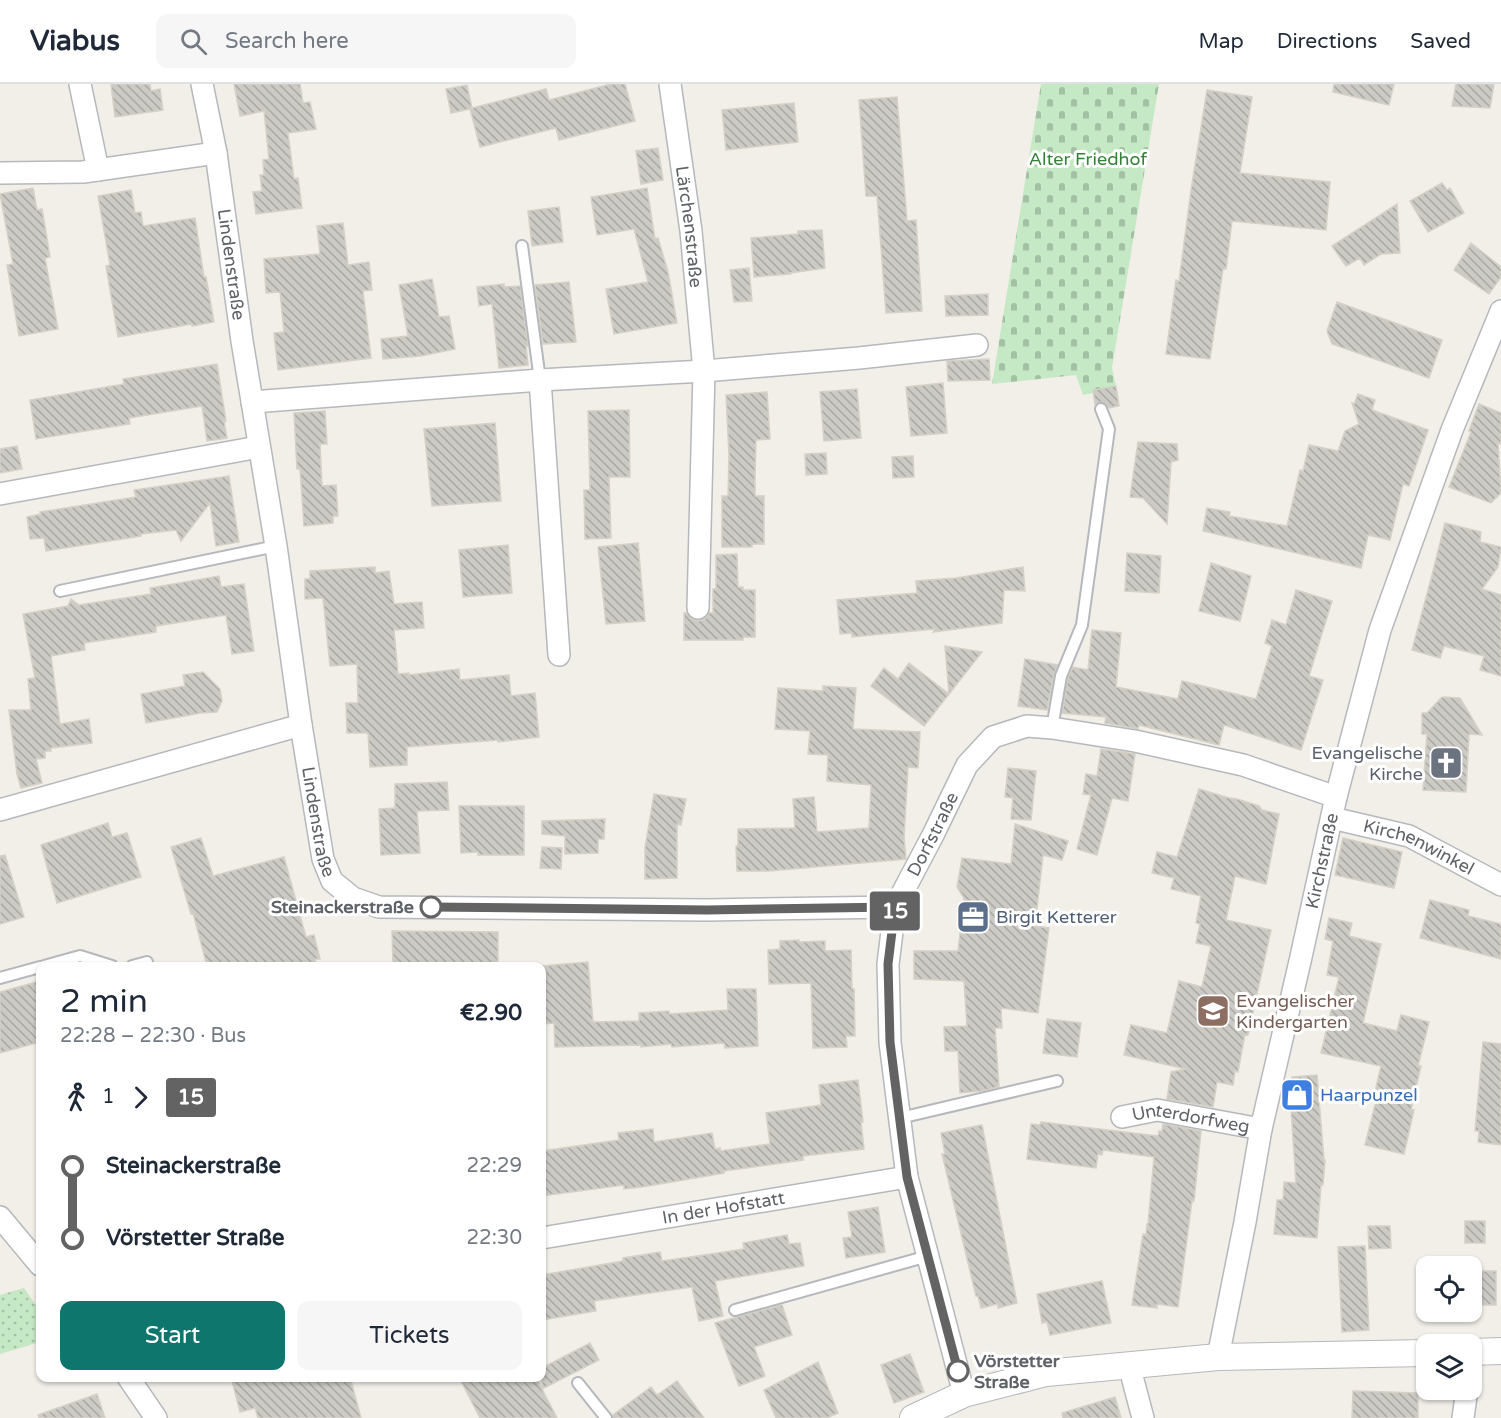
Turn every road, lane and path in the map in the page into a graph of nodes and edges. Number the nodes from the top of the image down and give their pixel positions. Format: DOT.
graph roads {
  1 [pos="80,84"];
  2 [pos="202,84"];
  3 [pos="670,84"];
  4 [pos="216,153"];
  5 [pos="98,170"];
  6 [pos="0,173"];
  7 [pos="522,246"];
  8 [pos="1501,311"];
  9 [pos="1495,342"];
  10 [pos="977,345"];
  11 [pos="704,371"];
  12 [pos="540,380"];
  13 [pos="252,402"];
  14 [pos="1101,409"];
  15 [pos="259,447"];
  16 [pos="0,494"];
  17 [pos="276,546"];
  18 [pos="60,591"];
  19 [pos="698,608"];
  20 [pos="559,655"];
  21 [pos="301,725"];
  22 [pos="1052,728"];
  23 [pos="1334,808"];
  24 [pos="0,810"];
  25 [pos="1501,885"];
  26 [pos="895,907"];
  27 [pos="59,962"];
  28 [pos="99,962"];
  29 [pos="36,969"];
  30 [pos="0,978"];
  31 [pos="1057,1081"];
  32 [pos="1122,1117"];
  33 [pos="900,1118"];
  34 [pos="1261,1129"];
  35 [pos="907,1177"];
  36 [pos="0,1217"];
  37 [pos="546,1237"];
  38 [pos="928,1256"];
  39 [pos="36,1260"];
  40 [pos="735,1310"];
  41 [pos="1501,1351"];
  42 [pos="1482,1352"];
  43 [pos="1416,1353"];
  44 [pos="1218,1357"];
  45 [pos="1129,1365"];
  46 [pos="131,1382"];
  47 [pos="578,1383"];
  48 [pos="964,1394"];
  49 [pos="1465,1400"];
  50 [pos="604,1417"];
  51 [pos="156,1418"];
  52 [pos="913,1418"];
  53 [pos="1143,1418"];
  54 [pos="1463,1418"];
  1 -- 5 [label="street"];
  2 -- 4 [label="street, Lindenstraße"];
  3 -- 11 [label="street, Lärchenstraße"];
  4 -- 5 [label="street"];
  4 -- 13 [label="street, Lindenstraße"];
  5 -- 6 [label="street"];
  7 -- 12 [label="lane"];
  8 -- 9 [label="street, Kirchstraße"];
  9 -- 23 [label="street, Kirchstraße"];
  10 -- 11 [label="street"];
  11 -- 12 [label="street"];
  11 -- 19 [label="street, Lärchenstraße"];
  12 -- 13 [label="street"];
  12 -- 20 [label="street"];
  13 -- 15 [label="street, Lindenstraße"];
  14 -- 22 [label="lane"];
  15 -- 16 [label="street"];
  15 -- 17 [label="street, Lindenstraße"];
  17 -- 18 [label="lane"];
  17 -- 21 [label="street, Lindenstraße"];
  21 -- 24 [label="street"];
  21 -- 26 [label="street, Lindenstraße"];
  22 -- 23 [label="street, Dorfstraße"];
  22 -- 26 [label="street, Dorfstraße"];
  23 -- 25 [label="street, Kirchenwinkel"];
  23 -- 34 [label="street, Kirchstraße"];
  26 -- 33 [label="street, Dorfstraße"];
  27 -- 28 [label="lane"];
  29 -- 30 [label="lane"];
  31 -- 33 [label="lane"];
  32 -- 34 [label="street, Unterdorfweg"];
  33 -- 35 [label="street, Dorfstraße"];
  34 -- 44 [label="street, Kirchstraße"];
  35 -- 37 [label="street, In der Hofstatt"];
  35 -- 38 [label="street, Dorfstraße"];
  36 -- 39 [label="street"];
  38 -- 40 [label="lane"];
  38 -- 48 [label="street, Dorfstraße"];
  41 -- 42 [label="street"];
  43 -- 44 [label="street"];
  44 -- 45 [label="street"];
  45 -- 48 [label="street"];
  45 -- 53 [label="street"];
  46 -- 51 [label="street"];
  47 -- 50 [label="lane"];
  48 -- 52 [label="street"];
  49 -- 54 [label="street"];
}
